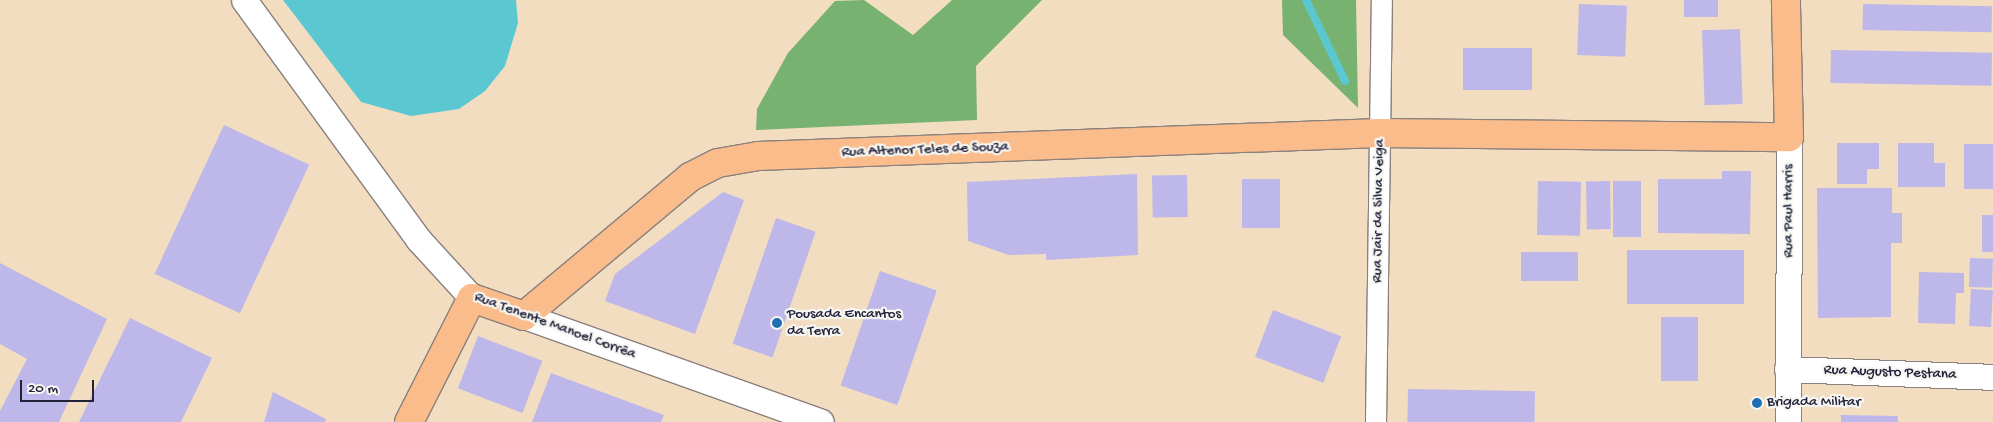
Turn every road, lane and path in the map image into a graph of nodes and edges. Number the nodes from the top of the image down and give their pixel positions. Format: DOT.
graph roads {
  1 [pos="244,0"];
  2 [pos="1382,0"];
  3 [pos="1786,0"];
  4 [pos="1380,133"];
  5 [pos="1789,136"];
  6 [pos="472,298"];
  7 [pos="524,316"];
  8 [pos="1788,369"];
  9 [pos="1993,378"];
  10 [pos="409,422"];
  11 [pos="822,422"];
  12 [pos="1376,422"];
  13 [pos="1788,422"];
  1 -- 6 [label="street, Rua Tenente Manoel Corrêa"];
  2 -- 4 [label="street, Rua Jair da Silva Veiga"];
  3 -- 5 [label="main road, Rua Paul Harris"];
  4 -- 5 [label="main road, Rua Altenor Teles de Souza"];
  4 -- 7 [label="main road, Rua Altenor Teles de Souza"];
  4 -- 12 [label="street, Rua Jair da Silva Veiga"];
  5 -- 8 [label="street, Rua Paul Harris"];
  6 -- 7 [label="main road, Rua Tenente Manoel Corrêa"];
  6 -- 10 [label="main road"];
  7 -- 11 [label="street, Rua Tenente Manoel Corrêa"];
  8 -- 9 [label="street, Rua Augusto Pestana"];
  8 -- 13 [label="street, Rua Paul Harris"];
}
